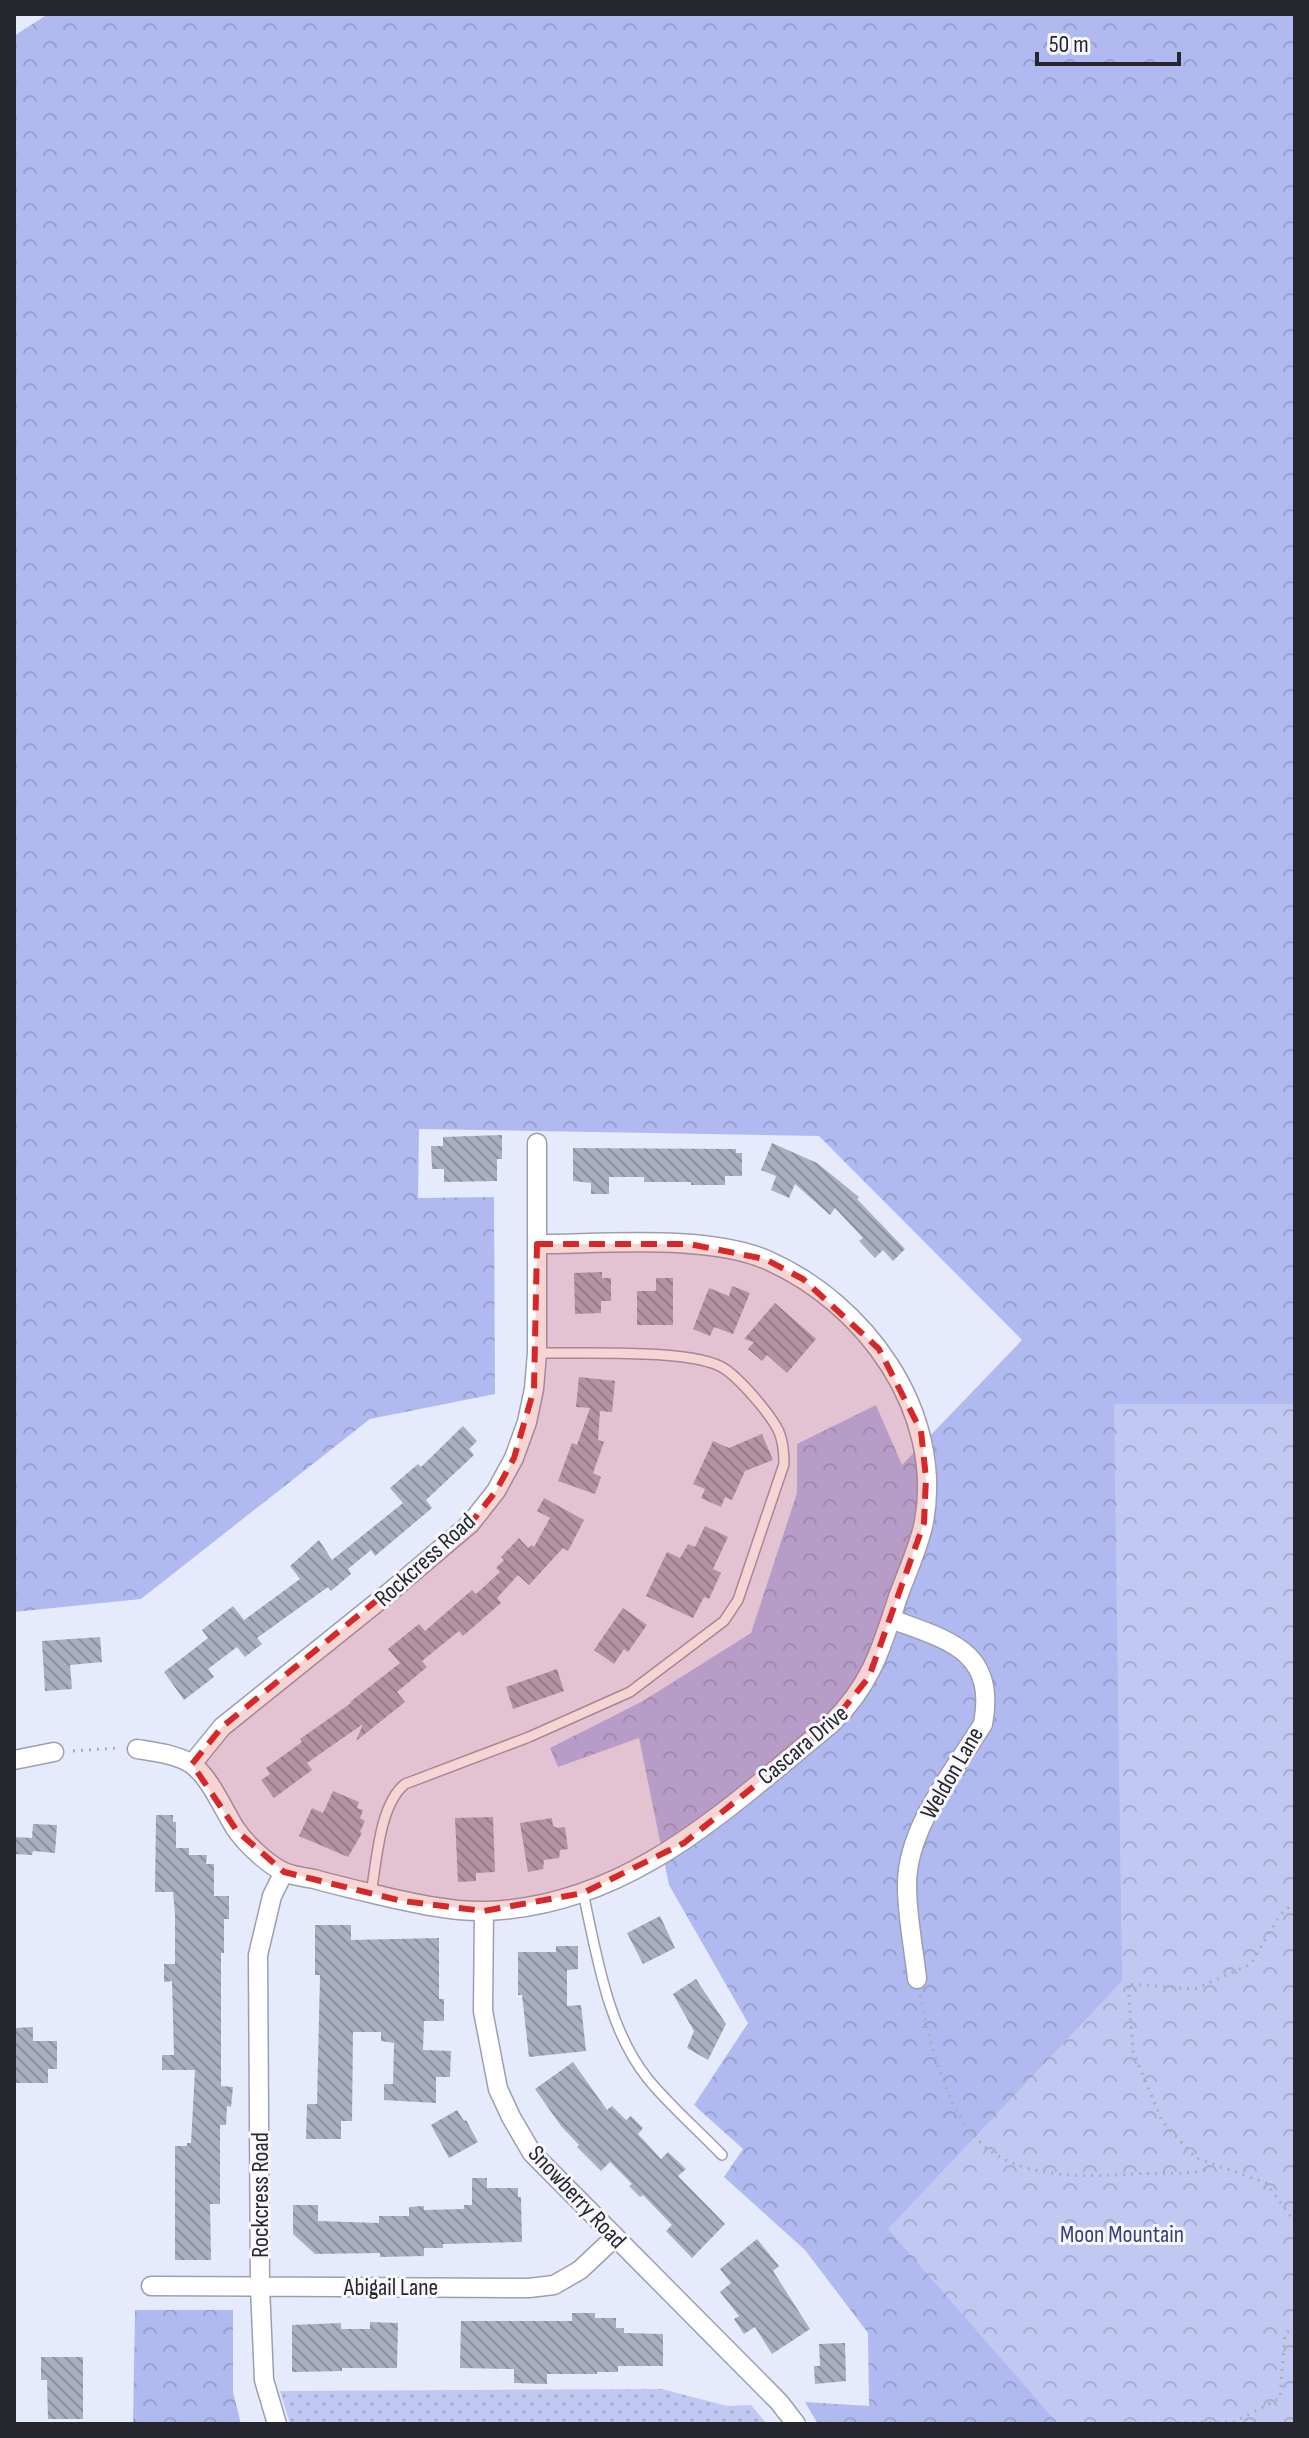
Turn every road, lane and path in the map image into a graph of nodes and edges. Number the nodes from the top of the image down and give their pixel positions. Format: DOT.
graph roads {
  1 [pos="537,1143"];
  2 [pos="537,1244"];
  3 [pos="537,1353"];
  4 [pos="891,1619"];
  5 [pos="129,1748"];
  6 [pos="54,1752"];
  7 [pos="14,1760"];
  8 [pos="192,1764"];
  9 [pos="284,1872"];
  10 [pos="371,1893"];
  11 [pos="583,1893"];
  12 [pos="1295,1902"];
  13 [pos="484,1911"];
  14 [pos="917,1979"];
  15 [pos="722,2155"];
  16 [pos="1212,2166"];
  17 [pos="1295,2222"];
  18 [pos="614,2238"];
  19 [pos="151,2286"];
  20 [pos="260,2287"];
  21 [pos="1295,2326"];
  22 [pos="819,2422"];
  23 [pos="277,2424"];
  24 [pos="796,2424"];
  25 [pos="841,2424"];
  26 [pos="1033,2424"];
  1 -- 2 [label="street, Rockcress Road"];
  2 -- 3 [label="street, Rockcress Road"];
  2 -- 4 [label="street, Cascara Drive"];
  3 -- 8 [label="street, Rockcress Road"];
  3 -- 10 [label="lane"];
  4 -- 11 [label="street, Cascara Drive"];
  4 -- 14 [label="street, Weldon Lane"];
  5 -- 6 [label="path"];
  5 -- 8 [label="street"];
  6 -- 7 [label="street"];
  8 -- 9 [label="street, Cascara Drive"];
  9 -- 10 [label="street, Cascara Drive"];
  9 -- 20 [label="street, Rockcress Road"];
  10 -- 13 [label="street, Cascara Drive"];
  11 -- 13 [label="street, Cascara Drive"];
  11 -- 15 [label="lane"];
  12 -- 16 [label="path"];
  13 -- 18 [label="street, Snowberry Road"];
  14 -- 16 [label="path"];
  16 -- 17 [label="path"];
  18 -- 20 [label="street, Abigail Lane"];
  18 -- 24 [label="street, Snowberry Road"];
  19 -- 20 [label="street, Abigail Lane"];
  20 -- 23 [label="street, Rockcress Road"];
  21 -- 26 [label="path"];
  22 -- 25 [label="path"];
}
